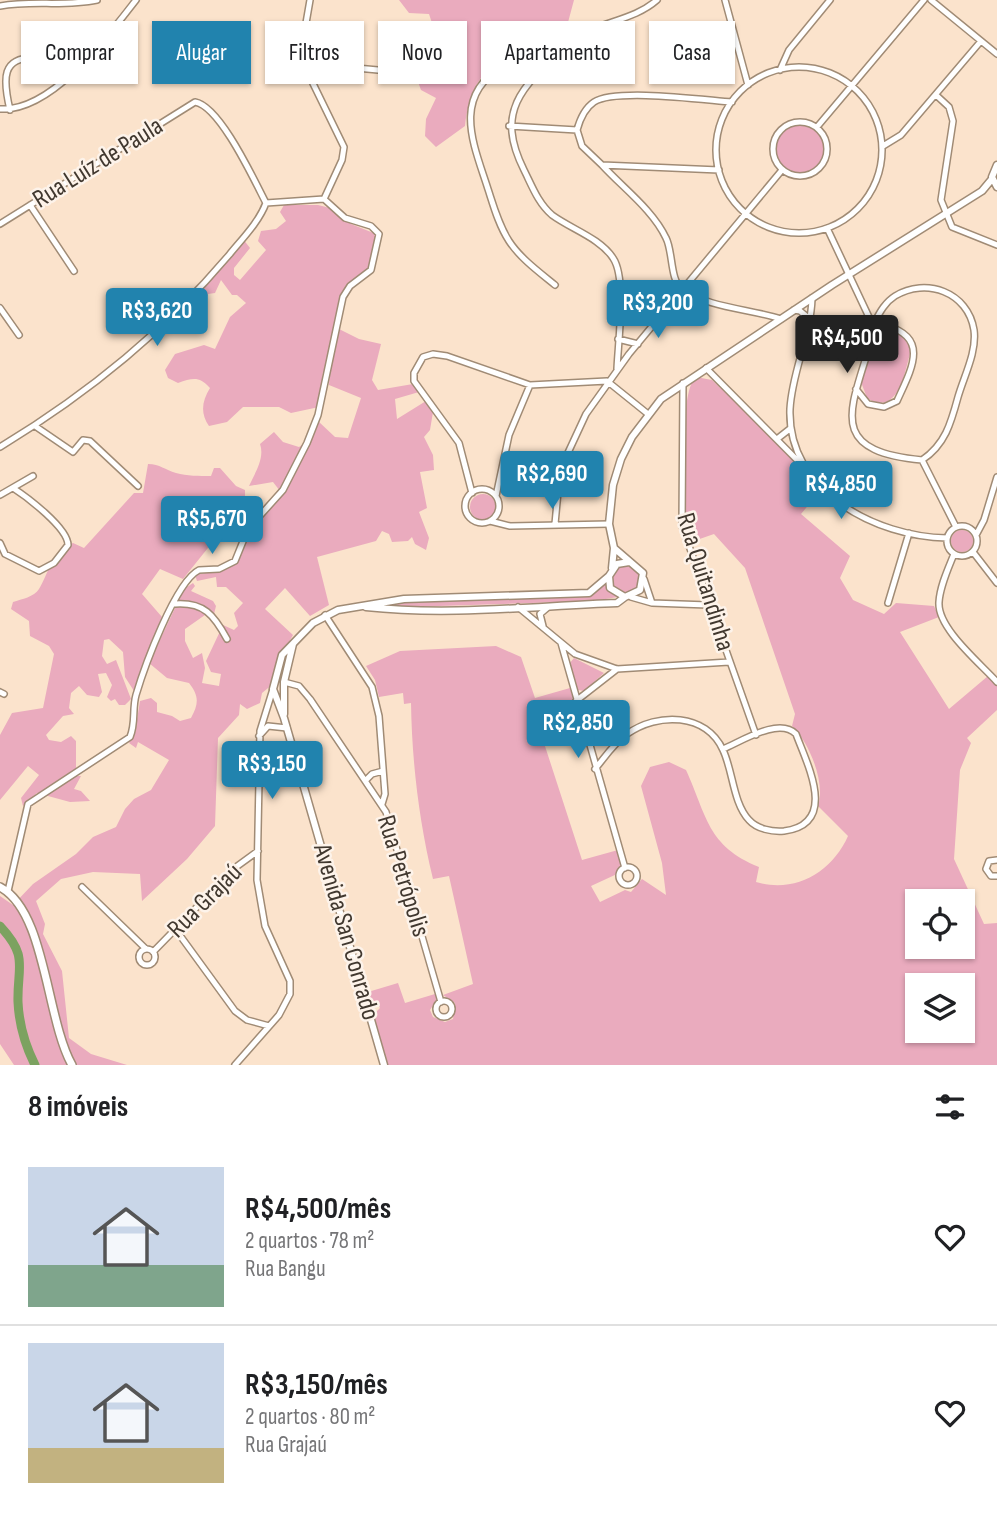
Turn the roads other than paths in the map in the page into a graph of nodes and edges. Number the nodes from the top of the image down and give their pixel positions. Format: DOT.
graph roads {
  1 [pos="97,0"];
  2 [pos="136,0"];
  3 [pos="310,0"];
  4 [pos="657,0"];
  5 [pos="726,0"];
  6 [pos="830,0"];
  7 [pos="923,0"];
  8 [pos="931,0"];
  9 [pos="0,6"];
  10 [pos="121,21"];
  11 [pos="306,21"];
  12 [pos="618,21"];
  13 [pos="981,41"];
  14 [pos="997,54"];
  15 [pos="21,60"];
  16 [pos="780,70"];
  17 [pos="60,84"];
  18 [pos="313,84"];
  19 [pos="484,84"];
  20 [pos="531,84"];
  21 [pos="748,85"];
  22 [pos="852,86"];
  23 [pos="936,95"];
  24 [pos="732,102"];
  25 [pos="0,109"];
  26 [pos="10,110"];
  27 [pos="509,126"];
  28 [pos="817,127"];
  29 [pos="577,130"];
  30 [pos="883,146"];
  31 [pos="602,165"];
  32 [pos="997,165"];
  33 [pos="622,167"];
  34 [pos="719,170"];
  35 [pos="782,170"];
  36 [pos="992,179"];
  37 [pos="616,181"];
  38 [pos="997,187"];
  39 [pos="982,191"];
  40 [pos="324,199"];
  41 [pos="266,203"];
  42 [pos="30,205"];
  43 [pos="744,212"];
  44 [pos="946,213"];
  45 [pos="0,224"];
  46 [pos="827,228"];
  47 [pos="997,245"];
  48 [pos="74,271"];
  49 [pos="848,275"];
  50 [pos="555,285"];
  51 [pos="682,289"];
  52 [pos="812,298"];
  53 [pos="0,308"];
  54 [pos="794,310"];
  55 [pos="781,319"];
  56 [pos="811,320"];
  57 [pos="873,325"];
  58 [pos="876,332"];
  59 [pos="19,335"];
  60 [pos="618,339"];
  61 [pos="638,344"];
  62 [pos="706,368"];
  63 [pos="617,369"];
  64 [pos="607,382"];
  65 [pos="683,383"];
  66 [pos="530,385"];
  67 [pos="856,389"];
  68 [pos="648,414"];
  69 [pos="35,426"];
  70 [pos="792,428"];
  71 [pos="795,438"];
  72 [pos="777,439"];
  73 [pos="784,446"];
  74 [pos="0,447"];
  75 [pos="922,460"];
  76 [pos="804,467"];
  77 [pos="33,476"];
  78 [pos="997,477"];
  79 [pos="138,486"];
  80 [pos="12,488"];
  81 [pos="472,493"];
  82 [pos="0,495"];
  83 [pos="496,496"];
  84 [pos="490,521"];
  85 [pos="555,524"];
  86 [pos="610,524"];
  87 [pos="956,527"];
  88 [pos="909,533"];
  89 [pos="976,536"];
  90 [pos="947,538"];
  91 [pos="0,543"];
  92 [pos="614,548"];
  93 [pos="973,552"];
  94 [pos="954,554"];
  95 [pos="629,562"];
  96 [pos="612,568"];
  97 [pos="609,576"];
  98 [pos="644,579"];
  99 [pos="997,583"];
  100 [pos="628,597"];
  101 [pos="652,603"];
  102 [pos="888,603"];
  103 [pos="175,604"];
  104 [pos="708,605"];
  105 [pos="361,606"];
  106 [pos="552,606"];
  107 [pos="518,607"];
  108 [pos="326,615"];
  109 [pos="544,629"];
  110 [pos="228,639"];
  111 [pos="561,643"];
  112 [pos="293,644"];
  113 [pos="729,662"];
  114 [pos="617,669"];
  115 [pos="274,679"];
  116 [pos="284,682"];
  117 [pos="997,682"];
  118 [pos="273,689"];
  119 [pos="302,689"];
  120 [pos="284,691"];
  121 [pos="576,701"];
  122 [pos="262,719"];
  123 [pos="285,719"];
  124 [pos="268,726"];
  125 [pos="287,727"];
  126 [pos="756,735"];
  127 [pos="259,736"];
  128 [pos="723,749"];
  129 [pos="595,769"];
  130 [pos="383,771"];
  131 [pos="366,780"];
  132 [pos="382,804"];
  133 [pos="258,851"];
  134 [pos="997,860"];
  135 [pos="625,867"];
  136 [pos="997,876"];
  137 [pos="0,887"];
  138 [pos="82,887"];
  139 [pos="8,891"];
  140 [pos="176,930"];
  141 [pos="146,949"];
  142 [pos="153,951"];
  143 [pos="441,1002"];
  144 [pos="269,1026"];
  145 [pos="72,1065"];
  146 [pos="235,1065"];
  147 [pos="384,1065"];
  1 -- 9 [label="street"];
  2 -- 10 [label="street"];
  3 -- 11 [label="street"];
  4 -- 12 [label="street"];
  5 -- 21 [label="street"];
  6 -- 16 [label="street"];
  7 -- 22 [label="street"];
  8 -- 13 [label="street"];
  13 -- 14 [label="street"];
  13 -- 23 [label="street"];
  15 -- 26 [label="street"];
  16 -- 21 [label="street"];
  16 -- 22 [label="street"];
  17 -- 26 [label="street"];
  18 -- 40 [label="street"];
  19 -- 50 [label="street"];
  20 -- 27 [label="street"];
  21 -- 24 [label="street"];
  22 -- 28 [label="street"];
  22 -- 30 [label="street"];
  23 -- 30 [label="street"];
  23 -- 44 [label="street"];
  24 -- 29 [label="street"];
  24 -- 34 [label="street"];
  25 -- 26 [label="street"];
  27 -- 29 [label="street"];
  27 -- 60 [label="street"];
  28 -- 35 [label="street"];
  28 -- 35 [label="street"];
  29 -- 31 [label="street"];
  30 -- 46 [label="street"];
  31 -- 33 [label="street"];
  31 -- 37 [label="street"];
  32 -- 36 [label="street"];
  33 -- 34 [label="street"];
  33 -- 37 [label="street"];
  34 -- 43 [label="street"];
  35 -- 43 [label="street"];
  36 -- 38 [label="street"];
  36 -- 39 [label="street"];
  37 -- 51 [label="street"];
  38 -- 39 [label="street"];
  39 -- 44 [label="street"];
  40 -- 41 [label="street"];
  40 -- 103 [label="street"];
  41 -- 42 [label="street, Rua Luíz de Paula"];
  41 -- 69 [label="street"];
  42 -- 45 [label="street, Rua Luíz de Paula"];
  42 -- 48 [label="street"];
  43 -- 46 [label="street"];
  43 -- 51 [label="street"];
  44 -- 47 [label="street"];
  44 -- 49 [label="street"];
  46 -- 49 [label="street"];
  49 -- 52 [label="street"];
  49 -- 57 [label="street"];
  51 -- 55 [label="street"];
  51 -- 61 [label="street"];
  52 -- 54 [label="street"];
  52 -- 56 [label="street"];
  53 -- 59 [label="street"];
  54 -- 55 [label="street"];
  54 -- 56 [label="street"];
  55 -- 62 [label="street"];
  56 -- 70 [label="street"];
  57 -- 58 [label="street"];
  57 -- 75 [label="street"];
  58 -- 67 [label="street"];
  58 -- 67 [label="street"];
  60 -- 61 [label="street"];
  60 -- 63 [label="street"];
  61 -- 63 [label="street"];
  62 -- 65 [label="street"];
  62 -- 72 [label="street"];
  63 -- 64 [label="street"];
  64 -- 66 [label="street"];
  64 -- 68 [label="street"];
  64 -- 85 [label="street"];
  65 -- 68 [label="street"];
  65 -- 104 [label="street, Rua Quitandinha"];
  66 -- 81 [label="street"];
  66 -- 83 [label="street"];
  67 -- 75 [label="street"];
  68 -- 86 [label="street"];
  69 -- 74 [label="street"];
  69 -- 79 [label="street"];
  70 -- 71 [label="street"];
  70 -- 72 [label="street"];
  71 -- 73 [label="street"];
  71 -- 76 [label="street"];
  72 -- 73 [label="street"];
  73 -- 76 [label="street"];
  75 -- 87 [label="street"];
  76 -- 88 [label="street"];
  77 -- 80 [label="street"];
  78 -- 89 [label="street"];
  80 -- 82 [label="street"];
  80 -- 91 [label="street"];
  81 -- 83 [label="street"];
  81 -- 84 [label="street"];
  83 -- 84 [label="street"];
  84 -- 85 [label="street"];
  85 -- 86 [label="street"];
  86 -- 92 [label="street"];
  87 -- 89 [label="street"];
  87 -- 90 [label="street"];
  88 -- 90 [label="street"];
  88 -- 102 [label="street"];
  89 -- 93 [label="street"];
  90 -- 94 [label="street"];
  92 -- 95 [label="street"];
  92 -- 96 [label="street"];
  93 -- 94 [label="street"];
  93 -- 99 [label="street"];
  94 -- 117 [label="street"];
  95 -- 96 [label="street"];
  95 -- 98 [label="street"];
  96 -- 97 [label="street"];
  97 -- 100 [label="street"];
  97 -- 105 [label="street"];
  98 -- 100 [label="street"];
  98 -- 101 [label="street"];
  100 -- 101 [label="street"];
  100 -- 106 [label="street"];
  101 -- 104 [label="street"];
  103 -- 110 [label="street"];
  103 -- 139 [label="street"];
  104 -- 113 [label="street, Rua Quitandinha"];
  105 -- 107 [label="street"];
  105 -- 108 [label="street"];
  106 -- 107 [label="street"];
  106 -- 109 [label="street"];
  107 -- 109 [label="street"];
  108 -- 112 [label="street"];
  108 -- 130 [label="street"];
  109 -- 111 [label="street"];
  111 -- 114 [label="street"];
  111 -- 121 [label="street"];
  112 -- 115 [label="street"];
  112 -- 116 [label="street"];
  113 -- 114 [label="street"];
  113 -- 126 [label="street, Rua Quitandinha"];
  114 -- 121 [label="street"];
  115 -- 116 [label="street"];
  115 -- 118 [label="street"];
  116 -- 119 [label="street"];
  116 -- 120 [label="street, Avenida San Conrado"];
  118 -- 120 [label="street"];
  118 -- 122 [label="street, Rua Grajaú"];
  118 -- 123 [label="street, Avenida San Conrado"];
  119 -- 120 [label="street"];
  119 -- 131 [label="street, Rua Petrópolis"];
  120 -- 123 [label="street, Avenida San Conrado"];
  121 -- 129 [label="street"];
  122 -- 124 [label="street"];
  122 -- 127 [label="street, Rua Grajaú"];
  123 -- 125 [label="street, Avenida San Conrado"];
  124 -- 125 [label="street"];
  124 -- 127 [label="street"];
  125 -- 147 [label="street, Avenida San Conrado"];
  126 -- 128 [label="street"];
  126 -- 128 [label="street"];
  127 -- 133 [label="street, Rua Grajaú"];
  128 -- 129 [label="street"];
  129 -- 135 [label="street"];
  130 -- 131 [label="street"];
  130 -- 132 [label="street"];
  131 -- 132 [label="street, Rua Petrópolis"];
  132 -- 143 [label="street, Rua Petrópolis"];
  133 -- 140 [label="street, Rua Grajaú"];
  133 -- 144 [label="street, Rua Grajaú"];
  134 -- 136 [label="street"];
  137 -- 139 [label="main road"];
  138 -- 141 [label="street"];
  139 -- 145 [label="main road"];
  140 -- 142 [label="street, Rua Grajaú"];
  140 -- 144 [label="street"];
  141 -- 142 [label="street"];
  141 -- 142 [label="street"];
  144 -- 146 [label="street, Rua Grajaú"];
}
